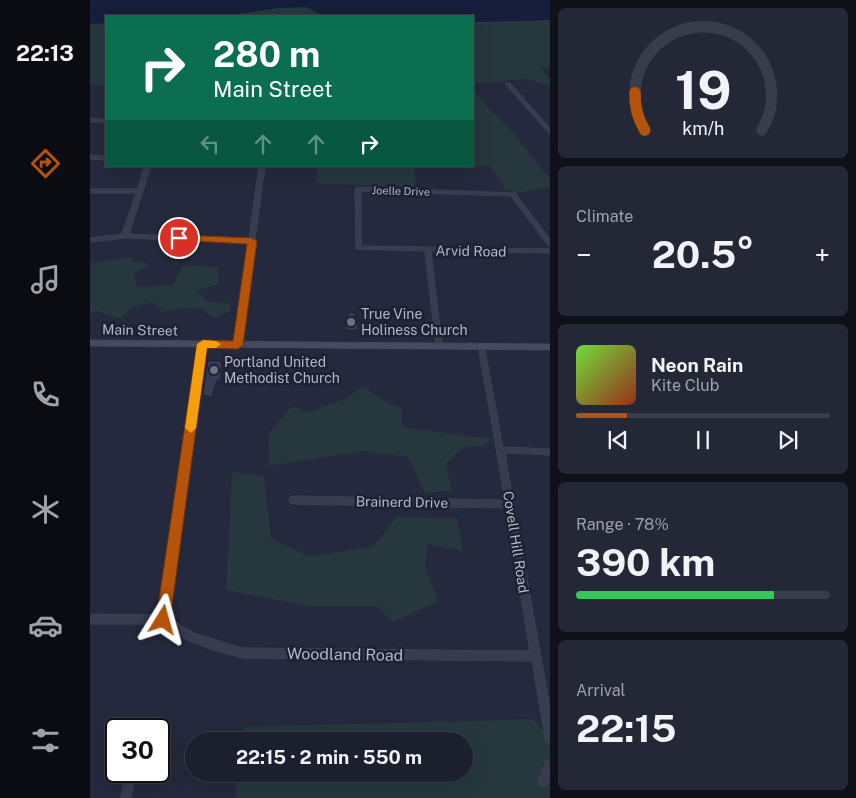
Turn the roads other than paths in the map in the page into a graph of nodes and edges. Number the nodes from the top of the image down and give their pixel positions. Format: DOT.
graph roads {
  1 [pos="508,84"];
  2 [pos="90,121"];
  3 [pos="105,121"];
  4 [pos="550,132"];
  5 [pos="90,157"];
  6 [pos="105,158"];
  7 [pos="148,167"];
  8 [pos="262,167"];
  9 [pos="90,191"];
  10 [pos="140,191"];
  11 [pos="124,236"];
  12 [pos="90,240"];
  13 [pos="252,241"];
  14 [pos="550,244"];
  15 [pos="428,250"];
  16 [pos="550,252"];
  17 [pos="90,343"];
  18 [pos="203,344"];
  19 [pos="238,345"];
  20 [pos="438,346"];
  21 [pos="482,346"];
  22 [pos="550,347"];
  23 [pos="501,450"];
  24 [pos="550,452"];
  25 [pos="294,500"];
  26 [pos="510,504"];
  27 [pos="90,619"];
  28 [pos="163,620"];
  29 [pos="535,656"];
  30 [pos="550,738"];
  31 [pos="550,765"];
  32 [pos="543,781"];
  33 [pos="129,783"];
  34 [pos="126,798"];
  1 -- 4 [label="street"];
  2 -- 3 [label="street"];
  5 -- 6 [label="street"];
  7 -- 10 [label="street"];
  8 -- 13 [label="street"];
  9 -- 10 [label="street"];
  10 -- 11 [label="street"];
  11 -- 12 [label="street"];
  11 -- 13 [label="street"];
  13 -- 19 [label="street"];
  14 -- 15 [label="street, Joelle Drive"];
  15 -- 16 [label="street, Arvid Road"];
  15 -- 20 [label="street, Arvid Road"];
  17 -- 18 [label="main road, Main Street"];
  18 -- 19 [label="main road, Main Street"];
  18 -- 28 [label="street"];
  19 -- 20 [label="main road, Main Street"];
  20 -- 21 [label="main road, Main Street"];
  21 -- 22 [label="main road, Main Street"];
  21 -- 23 [label="street, Covell Hill Road"];
  23 -- 24 [label="street"];
  23 -- 26 [label="street, Covell Hill Road"];
  25 -- 26 [label="street, Brainerd Drive"];
  26 -- 29 [label="street, Covell Hill Road"];
  27 -- 28 [label="street"];
  28 -- 29 [label="street, Woodland Road"];
  29 -- 30 [label="street, Covell Hill Road"];
  31 -- 32 [label="street"];
  33 -- 34 [label="street"];
}
